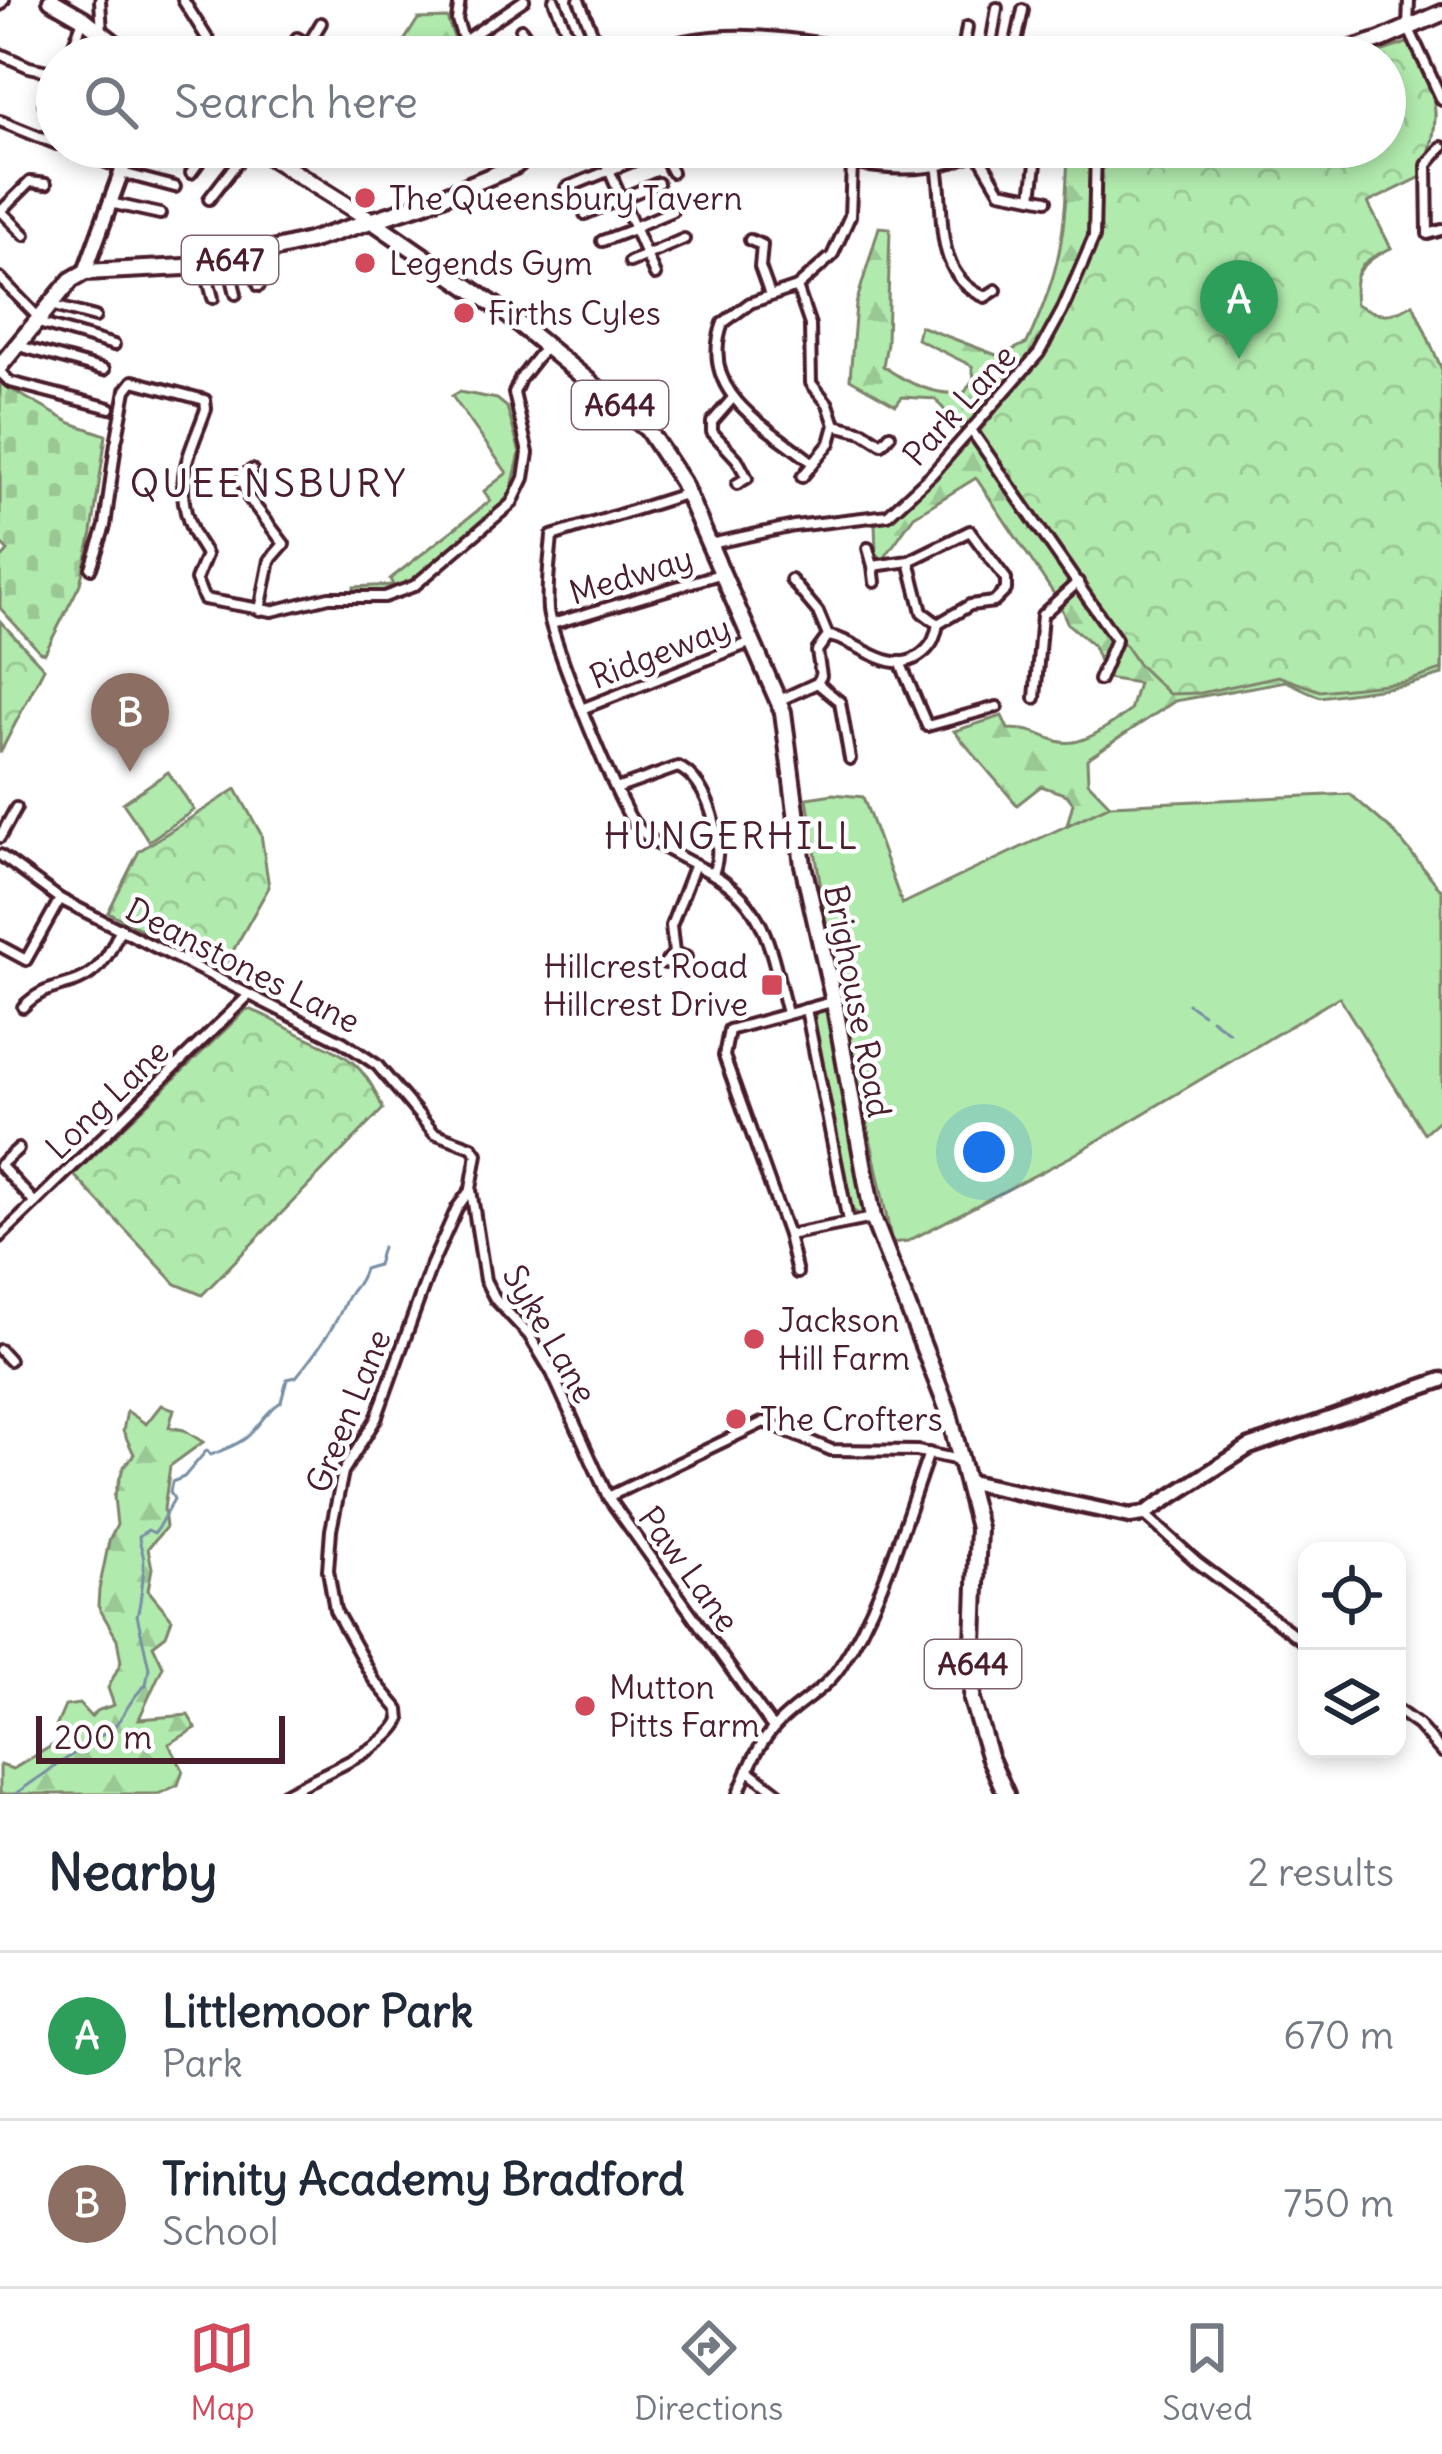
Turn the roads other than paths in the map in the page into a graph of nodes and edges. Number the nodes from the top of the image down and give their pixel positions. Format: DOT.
graph roads {
  1 [pos="51,0"];
  2 [pos="100,0"];
  3 [pos="183,0"];
  4 [pos="460,0"];
  5 [pos="524,0"];
  6 [pos="554,0"];
  7 [pos="579,0"];
  8 [pos="1409,0"];
  9 [pos="998,8"];
  10 [pos="1023,10"];
  11 [pos="1442,13"];
  12 [pos="84,19"];
  13 [pos="321,23"];
  14 [pos="967,27"];
  15 [pos="1408,27"];
  16 [pos="521,28"];
  17 [pos="77,36"];
  18 [pos="102,36"];
  19 [pos="109,36"];
  20 [pos="206,36"];
  21 [pos="313,36"];
  22 [pos="463,36"];
  23 [pos="471,36"];
  24 [pos="527,36"];
  25 [pos="569,36"];
  26 [pos="591,36"];
  27 [pos="966,36"];
  28 [pos="992,36"];
  29 [pos="1017,36"];
  30 [pos="1389,36"];
  31 [pos="0,54"];
  32 [pos="36,69"];
  33 [pos="1442,100"];
  34 [pos="0,122"];
  35 [pos="36,136"];
  36 [pos="1442,147"];
  37 [pos="115,168"];
  38 [pos="122,168"];
  39 [pos="194,168"];
  40 [pos="234,168"];
  41 [pos="285,168"];
  42 [pos="510,168"];
  43 [pos="615,168"];
  44 [pos="671,168"];
  45 [pos="853,168"];
  46 [pos="937,168"];
  47 [pos="990,168"];
  48 [pos="1036,168"];
  49 [pos="1096,168"];
  50 [pos="610,170"];
  51 [pos="122,171"];
  52 [pos="191,172"];
  53 [pos="673,172"];
  54 [pos="658,183"];
  55 [pos="46,184"];
  56 [pos="175,187"];
  57 [pos="566,188"];
  58 [pos="1032,197"];
  59 [pos="209,199"];
  60 [pos="622,199"];
  61 [pos="1046,200"];
  62 [pos="110,203"];
  63 [pos="0,211"];
  64 [pos="672,212"];
  65 [pos="160,214"];
  66 [pos="585,214"];
  67 [pos="370,220"];
  68 [pos="634,228"];
  69 [pos="1442,230"];
  70 [pos="26,235"];
  71 [pos="684,239"];
  72 [pos="750,240"];
  73 [pos="602,241"];
  74 [pos="251,255"];
  75 [pos="646,255"];
  76 [pos="228,261"];
  77 [pos="629,262"];
  78 [pos="205,266"];
  79 [pos="85,272"];
  80 [pos="655,275"];
  81 [pos="1,282"];
  82 [pos="259,286"];
  83 [pos="796,286"];
  84 [pos="996,290"];
  85 [pos="236,294"];
  86 [pos="770,295"];
  87 [pos="213,298"];
  88 [pos="41,314"];
  89 [pos="95,317"];
  90 [pos="115,345"];
  91 [pos="16,346"];
  92 [pos="546,346"];
  93 [pos="0,369"];
  94 [pos="104,370"];
  95 [pos="732,398"];
  96 [pos="110,408"];
  97 [pos="835,425"];
  98 [pos="971,430"];
  99 [pos="890,435"];
  100 [pos="813,463"];
  101 [pos="253,470"];
  102 [pos="802,477"];
  103 [pos="737,484"];
  104 [pos="687,493"];
  105 [pos="710,544"];
  106 [pos="868,548"];
  107 [pos="909,561"];
  108 [pos="873,566"];
  109 [pos="92,568"];
  110 [pos="724,573"];
  111 [pos="797,582"];
  112 [pos="875,582"];
  113 [pos="1078,582"];
  114 [pos="260,610"];
  115 [pos="552,624"];
  116 [pos="938,624"];
  117 [pos="828,636"];
  118 [pos="754,641"];
  119 [pos="900,662"];
  120 [pos="1100,680"];
  121 [pos="818,683"];
  122 [pos="1035,698"];
  123 [pos="778,701"];
  124 [pos="997,707"];
  125 [pos="584,708"];
  126 [pos="850,759"];
  127 [pos="616,789"];
  128 [pos="16,808"];
  129 [pos="0,837"];
  130 [pos="0,855"];
  131 [pos="695,864"];
  132 [pos="713,873"];
  133 [pos="60,899"];
  134 [pos="121,928"];
  135 [pos="0,946"];
  136 [pos="674,952"];
  137 [pos="686,957"];
  138 [pos="664,963"];
  139 [pos="249,995"];
  140 [pos="834,1002"];
  141 [pos="23,1007"];
  142 [pos="806,1010"];
  143 [pos="787,1013"];
  144 [pos="18,1149"];
  145 [pos="0,1165"];
  146 [pos="471,1189"];
  147 [pos="35,1203"];
  148 [pos="873,1218"];
  149 [pos="848,1221"];
  150 [pos="788,1235"];
  151 [pos="0,1238"];
  152 [pos="797,1273"];
  153 [pos="0,1350"];
  154 [pos="9,1360"];
  155 [pos="1442,1380"];
  156 [pos="929,1454"];
  157 [pos="963,1461"];
  158 [pos="969,1482"];
  159 [pos="608,1498"];
  160 [pos="1144,1514"];
  161 [pos="1298,1637"];
  162 [pos="1406,1716"];
  163 [pos="773,1728"];
  164 [pos="1442,1752"];
  165 [pos="748,1770"];
  166 [pos="284,1794"];
  167 [pos="738,1794"];
  168 [pos="779,1794"];
  169 [pos="1006,1794"];
  1 -- 12 [label="main road"];
  2 -- 19 [label="street"];
  3 -- 20 [label="street"];
  4 -- 22 [label="street"];
  5 -- 23 [label="street"];
  6 -- 25 [label="street"];
  7 -- 26 [label="street"];
  8 -- 15 [label="street"];
  9 -- 28 [label="street"];
  10 -- 29 [label="street"];
  11 -- 15 [label="main road"];
  12 -- 17 [label="street"];
  12 -- 18 [label="main road"];
  13 -- 21 [label="street"];
  14 -- 27 [label="street"];
  15 -- 30 [label="main road"];
  15 -- 33 [label="street"];
  16 -- 24 [label="street"];
  31 -- 32 [label="street"];
  34 -- 35 [label="street"];
  36 -- 69 [label="street"];
  37 -- 51 [label="street"];
  38 -- 51 [label="street"];
  39 -- 52 [label="street"];
  40 -- 59 [label="street"];
  41 -- 67 [label="main road, A644"];
  42 -- 67 [label="main road, A647"];
  43 -- 50 [label="street"];
  44 -- 53 [label="street"];
  45 -- 83 [label="street"];
  46 -- 84 [label="street"];
  47 -- 58 [label="street"];
  48 -- 58 [label="street"];
  49 -- 98 [label="street, Park Lane"];
  50 -- 57 [label="street"];
  50 -- 60 [label="street"];
  51 -- 56 [label="street"];
  51 -- 62 [label="street"];
  54 -- 60 [label="street"];
  55 -- 63 [label="street"];
  58 -- 61 [label="street"];
  60 -- 66 [label="street"];
  60 -- 68 [label="street"];
  62 -- 65 [label="street"];
  62 -- 79 [label="street"];
  63 -- 70 [label="street"];
  64 -- 68 [label="street"];
  67 -- 74 [label="main road, A647"];
  67 -- 92 [label="main road, Brighouse Road / A644"];
  68 -- 73 [label="street"];
  68 -- 75 [label="street"];
  71 -- 75 [label="street"];
  72 -- 86 [label="street"];
  74 -- 76 [label="main road, A647"];
  74 -- 82 [label="street"];
  75 -- 77 [label="street"];
  75 -- 80 [label="street"];
  76 -- 78 [label="main road, A647"];
  76 -- 85 [label="street"];
  78 -- 79 [label="main road, A647"];
  78 -- 87 [label="street"];
  79 -- 88 [label="main road"];
  81 -- 88 [label="street"];
  83 -- 86 [label="street"];
  83 -- 97 [label="street"];
  86 -- 95 [label="street"];
  88 -- 89 [label="street"];
  88 -- 90 [label="street"];
  88 -- 91 [label="main road"];
  91 -- 93 [label="main road"];
  91 -- 94 [label="street"];
  92 -- 104 [label="main road, Brighouse Road / A644"];
  92 -- 114 [label="street"];
  93 -- 96 [label="street"];
  95 -- 100 [label="street"];
  95 -- 103 [label="street"];
  97 -- 99 [label="street"];
  97 -- 100 [label="street"];
  98 -- 105 [label="street, Park Lane"];
  98 -- 113 [label="street"];
  100 -- 102 [label="street"];
  101 -- 114 [label="street"];
  104 -- 105 [label="main road, Brighouse Road / A644"];
  104 -- 115 [label="street"];
  105 -- 110 [label="main road, Brighouse Road / A644"];
  106 -- 108 [label="street"];
  107 -- 108 [label="street"];
  107 -- 116 [label="street"];
  107 -- 116 [label="street"];
  108 -- 112 [label="street"];
  109 -- 114 [label="street"];
  110 -- 115 [label="street, Medway"];
  110 -- 118 [label="main road, Brighouse Road / A644"];
  111 -- 117 [label="street"];
  113 -- 120 [label="street"];
  113 -- 122 [label="street"];
  115 -- 125 [label="street"];
  116 -- 119 [label="street"];
  117 -- 119 [label="street"];
  117 -- 121 [label="street"];
  118 -- 123 [label="main road, Brighouse Road / A644"];
  118 -- 125 [label="street, Ridgeway"];
  119 -- 124 [label="street"];
  121 -- 123 [label="street"];
  121 -- 126 [label="street"];
  123 -- 140 [label="main road, Brighouse Road / A644"];
  125 -- 127 [label="street"];
  127 -- 131 [label="street"];
  127 -- 132 [label="street"];
  128 -- 129 [label="street"];
  130 -- 133 [label="street, Deanstones Lane"];
  131 -- 132 [label="street"];
  131 -- 136 [label="street"];
  132 -- 143 [label="street"];
  133 -- 134 [label="street, Deanstones Lane"];
  133 -- 135 [label="street"];
  134 -- 139 [label="street, Deanstones Lane"];
  134 -- 141 [label="street"];
  136 -- 137 [label="street"];
  136 -- 138 [label="street"];
  139 -- 146 [label="street, Deanstones Lane"];
  139 -- 147 [label="street, Long Lane"];
  140 -- 142 [label="street"];
  140 -- 148 [label="main road, Brighouse Road / A644"];
  142 -- 143 [label="street"];
  142 -- 149 [label="street"];
  143 -- 150 [label="street"];
  144 -- 145 [label="street"];
  145 -- 147 [label="street"];
  146 -- 159 [label="street, Syke Lane"];
  146 -- 166 [label="street, Green Lane"];
  147 -- 151 [label="street, Long Lane"];
  148 -- 149 [label="street"];
  148 -- 157 [label="main road, Brighouse Road / A644"];
  149 -- 150 [label="street"];
  150 -- 152 [label="street"];
  153 -- 154 [label="street"];
  155 -- 160 [label="street"];
  156 -- 157 [label="street"];
  156 -- 159 [label="street"];
  156 -- 163 [label="street"];
  157 -- 158 [label="main road, Brighouse Road / A644"];
  158 -- 160 [label="street"];
  158 -- 169 [label="main road, Brighouse Road / A644"];
  159 -- 163 [label="street, Paw Lane"];
  160 -- 161 [label="street"];
  162 -- 164 [label="street"];
  163 -- 165 [label="street"];
  165 -- 167 [label="street"];
  165 -- 168 [label="street"];
}
